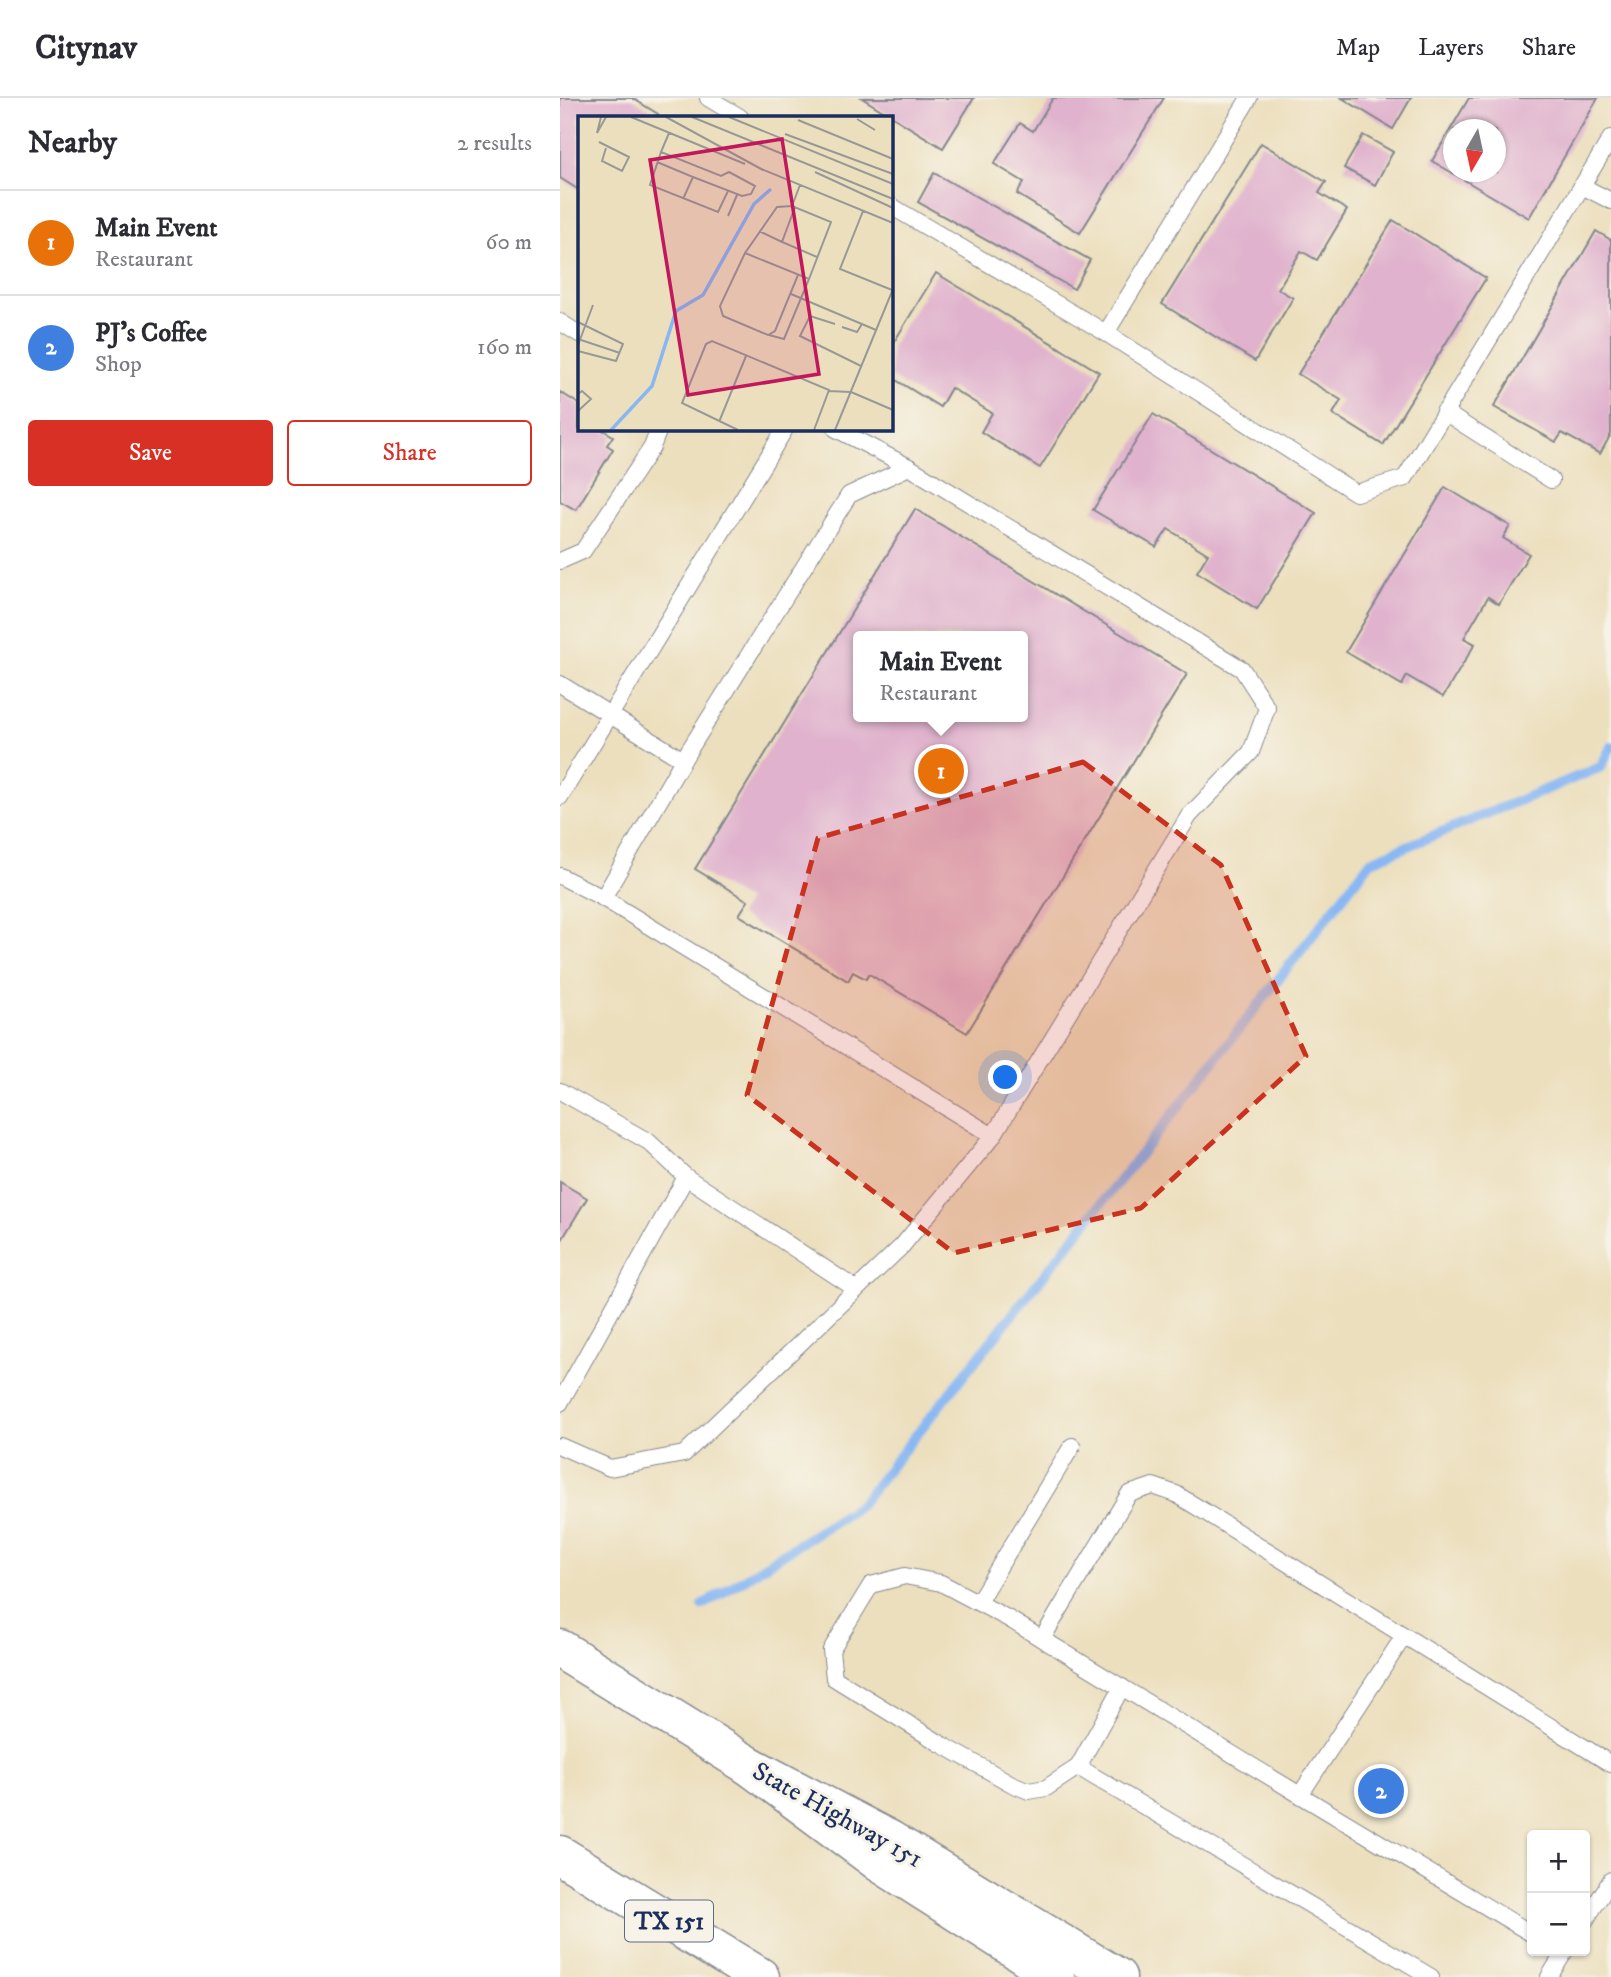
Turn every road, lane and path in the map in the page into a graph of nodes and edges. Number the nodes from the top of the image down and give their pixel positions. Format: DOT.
graph roads {
  1 [pos="708,98"];
  2 [pos="1249,98"];
  3 [pos="738,116"];
  4 [pos="1611,138"];
  5 [pos="1581,186"];
  6 [pos="1611,201"];
  7 [pos="892,207"];
  8 [pos="560,322"];
  9 [pos="1106,332"];
  10 [pos="578,333"];
  11 [pos="1444,412"];
  12 [pos="659,430"];
  13 [pos="784,430"];
  14 [pos="837,430"];
  15 [pos="909,467"];
  16 [pos="1551,480"];
  17 [pos="560,561"];
  18 [pos="560,684"];
  19 [pos="610,715"];
  20 [pos="683,760"];
  21 [pos="560,797"];
  22 [pos="560,876"];
  23 [pos="603,898"];
  24 [pos="560,1091"];
  25 [pos="993,1136"];
  26 [pos="686,1177"];
  27 [pos="856,1289"];
  28 [pos="560,1403"];
  29 [pos="1072,1446"];
  30 [pos="560,1447"];
  31 [pos="978,1602"];
  32 [pos="1404,1636"];
  33 [pos="1042,1639"];
  34 [pos="560,1649"];
  35 [pos="1122,1687"];
  36 [pos="748,1765"];
  37 [pos="1611,1765"];
  38 [pos="1078,1767"];
  39 [pos="1300,1795"];
  40 [pos="566,1857"];
  41 [pos="1611,1880"];
  42 [pos="1590,1913"];
  43 [pos="1527,1931"];
  44 [pos="1560,1956"];
  45 [pos="760,1977"];
  46 [pos="1055,1977"];
  47 [pos="1117,1977"];
  48 [pos="1431,1977"];
  49 [pos="1549,1977"];
  1 -- 3 [label="lane"];
  2 -- 9 [label="lane"];
  4 -- 5 [label="lane"];
  5 -- 6 [label="lane"];
  5 -- 11 [label="lane"];
  7 -- 9 [label="lane"];
  8 -- 10 [label="lane"];
  9 -- 11 [label="lane"];
  11 -- 16 [label="lane"];
  12 -- 17 [label="lane"];
  13 -- 19 [label="lane"];
  14 -- 15 [label="lane"];
  15 -- 20 [label="lane"];
  15 -- 25 [label="lane"];
  18 -- 19 [label="lane"];
  19 -- 20 [label="lane"];
  19 -- 21 [label="lane"];
  20 -- 23 [label="lane"];
  22 -- 23 [label="lane"];
  23 -- 25 [label="lane"];
  24 -- 26 [label="lane"];
  25 -- 27 [label="lane"];
  26 -- 27 [label="lane"];
  26 -- 28 [label="lane"];
  27 -- 30 [label="lane"];
  29 -- 31 [label="lane"];
  31 -- 33 [label="lane"];
  31 -- 38 [label="lane"];
  32 -- 33 [label="lane"];
  32 -- 37 [label="lane"];
  32 -- 39 [label="lane"];
  33 -- 35 [label="lane"];
  34 -- 36 [label="main road, State Highway 151"];
  35 -- 38 [label="lane"];
  35 -- 39 [label="lane"];
  36 -- 46 [label="main road"];
  36 -- 47 [label="main road, State Highway 151"];
  38 -- 48 [label="lane"];
  39 -- 43 [label="lane"];
  40 -- 45 [label="main road, TX 151"];
  41 -- 42 [label="lane"];
  44 -- 49 [label="lane"];
}
